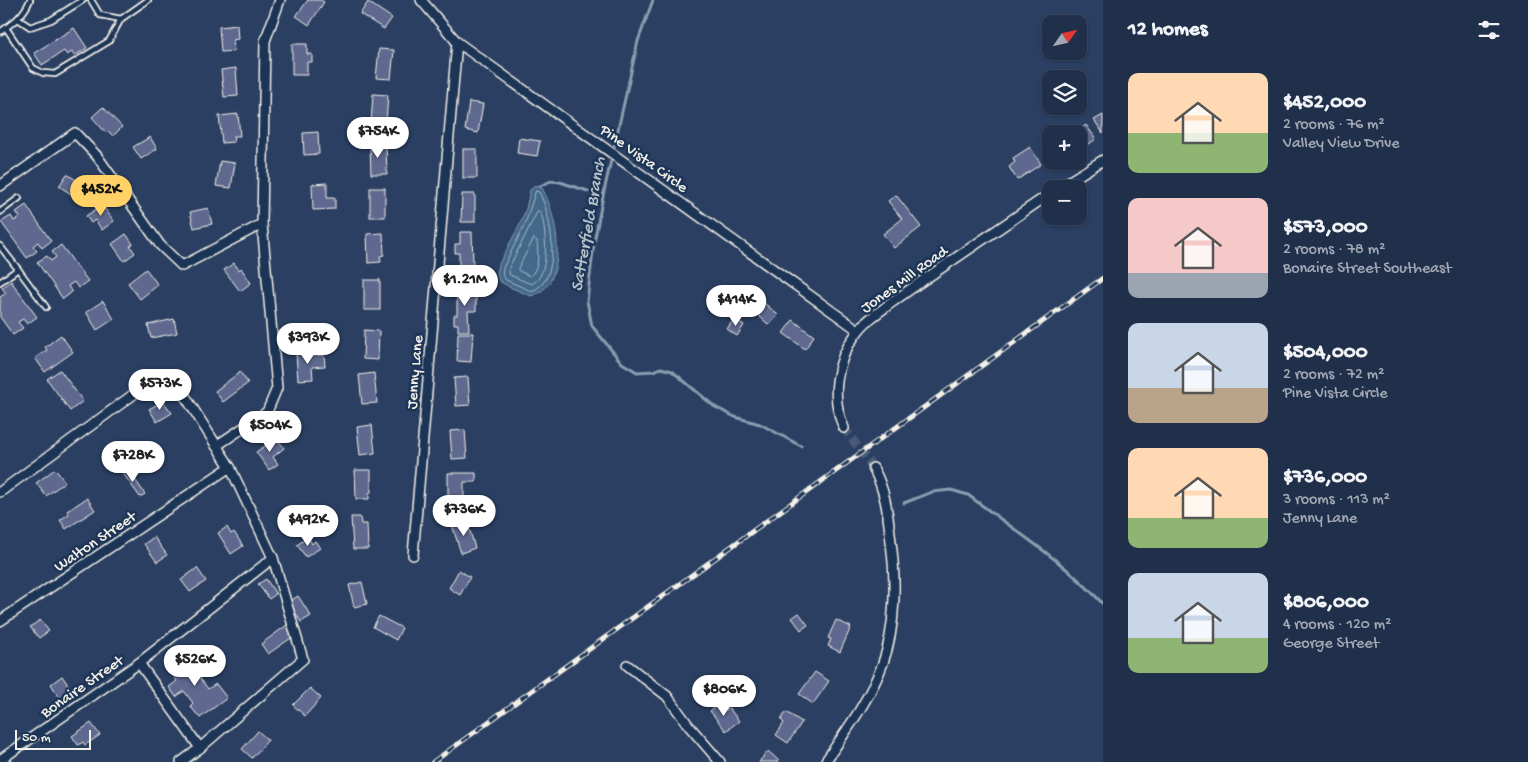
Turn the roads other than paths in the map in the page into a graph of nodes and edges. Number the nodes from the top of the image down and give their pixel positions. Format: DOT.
graph roads {
  1 [pos="30,0"];
  2 [pos="83,0"];
  3 [pos="91,0"];
  4 [pos="148,0"];
  5 [pos="280,0"];
  6 [pos="421,0"];
  7 [pos="18,19"];
  8 [pos="121,19"];
  9 [pos="6,28"];
  10 [pos="0,32"];
  11 [pos="457,42"];
  12 [pos="1103,160"];
  13 [pos="1072,180"];
  14 [pos="0,186"];
  15 [pos="19,198"];
  16 [pos="1042,199"];
  17 [pos="0,212"];
  18 [pos="262,224"];
  19 [pos="0,246"];
  20 [pos="18,269"];
  21 [pos="0,282"];
  22 [pos="46,307"];
  23 [pos="858,330"];
  24 [pos="844,428"];
  25 [pos="216,446"];
  26 [pos="230,467"];
  27 [pos="874,468"];
  28 [pos="0,492"];
  29 [pos="412,555"];
  30 [pos="273,558"];
  31 [pos="0,621"];
  32 [pos="139,663"];
  33 [pos="627,665"];
  34 [pos="200,748"];
  35 [pos="0,760"];
  36 [pos="180,762"];
  37 [pos="720,762"];
  38 [pos="825,762"];
  1 -- 7 [label="lane"];
  2 -- 7 [label="lane"];
  3 -- 8 [label="lane"];
  4 -- 8 [label="lane"];
  5 -- 18 [label="street"];
  6 -- 11 [label="street, Pine Vista Circle"];
  7 -- 9 [label="lane"];
  8 -- 9 [label="lane"];
  9 -- 10 [label="lane"];
  11 -- 23 [label="street, Pine Vista Circle"];
  11 -- 29 [label="street, Jenny Lane"];
  12 -- 13 [label="street"];
  14 -- 18 [label="street"];
  15 -- 17 [label="lane"];
  16 -- 23 [label="street, Jones Mill Road"];
  18 -- 25 [label="street"];
  19 -- 20 [label="lane"];
  20 -- 21 [label="lane"];
  20 -- 22 [label="lane"];
  23 -- 24 [label="street, Jones Mill Road"];
  25 -- 26 [label="street"];
  25 -- 28 [label="street"];
  26 -- 30 [label="street"];
  26 -- 31 [label="street, Walton Street"];
  27 -- 38 [label="street"];
  30 -- 32 [label="street, Bonaire Street"];
  30 -- 34 [label="street"];
  32 -- 34 [label="street"];
  32 -- 35 [label="street, Bonaire Street"];
  33 -- 37 [label="street"];
  34 -- 36 [label="street"];
}
